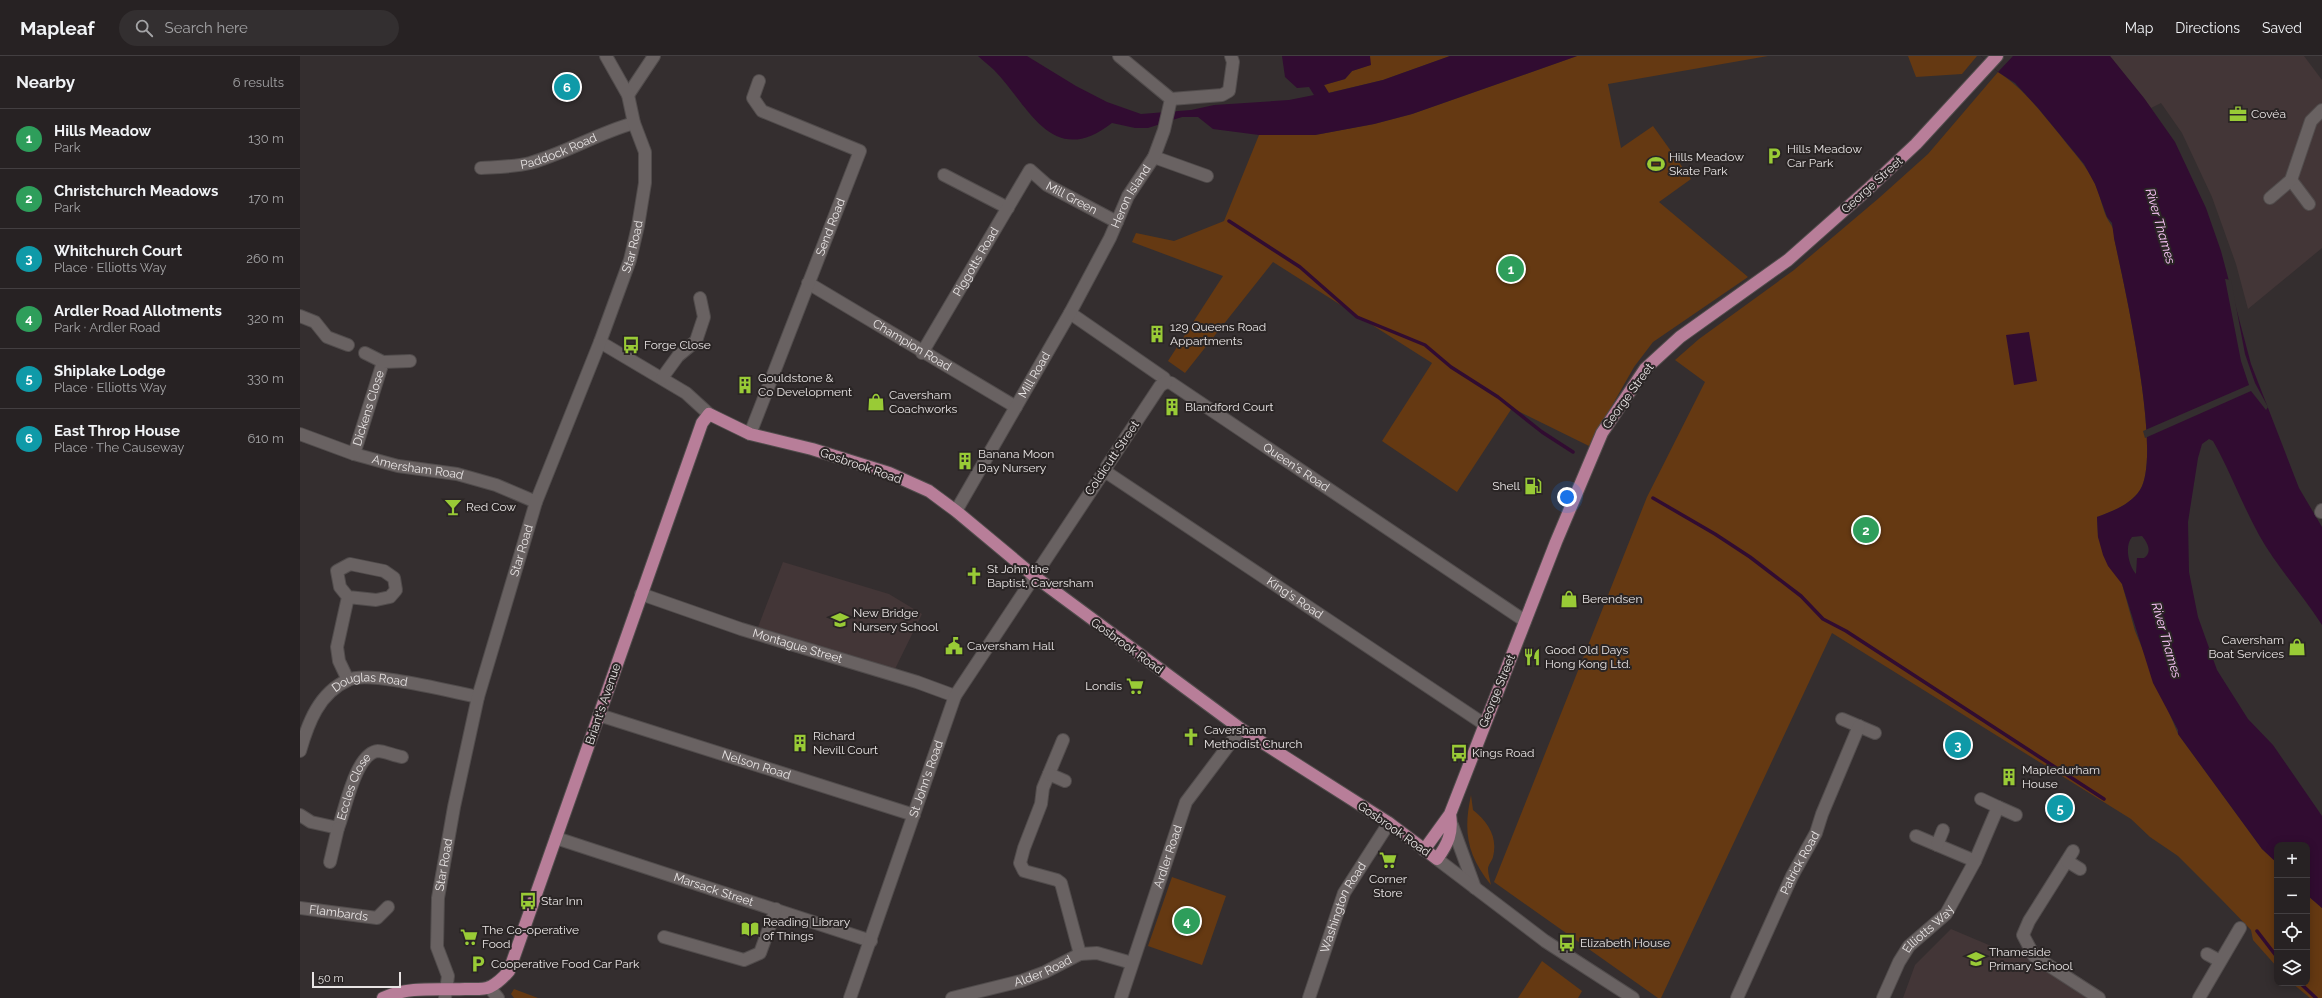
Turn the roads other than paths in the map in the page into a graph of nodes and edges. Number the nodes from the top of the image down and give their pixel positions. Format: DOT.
graph roads {
  1 [pos="606,56"];
  2 [pos="654,56"];
  3 [pos="1119,56"];
  4 [pos="1231,56"];
  5 [pos="1993,60"];
  6 [pos="759,81"];
  7 [pos="628,95"];
  8 [pos="1169,103"];
  9 [pos="2322,110"];
  10 [pos="634,123"];
  11 [pos="1154,157"];
  12 [pos="481,168"];
  13 [pos="1030,170"];
  14 [pos="944,175"];
  15 [pos="1207,176"];
  16 [pos="2291,180"];
  17 [pos="2270,198"];
  18 [pos="2310,204"];
  19 [pos="1008,208"];
  20 [pos="1117,222"];
  21 [pos="1110,238"];
  22 [pos="808,284"];
  23 [pos="700,298"];
  24 [pos="1070,313"];
  25 [pos="300,316"];
  26 [pos="600,342"];
  27 [pos="348,345"];
  28 [pos="366,353"];
  29 [pos="922,353"];
  30 [pos="410,361"];
  31 [pos="382,362"];
  32 [pos="662,378"];
  33 [pos="1166,382"];
  34 [pos="1016,407"];
  35 [pos="708,414"];
  36 [pos="300,434"];
  37 [pos="750,434"];
  38 [pos="354,454"];
  39 [pos="1106,472"];
  40 [pos="536,502"];
  41 [pos="956,511"];
  42 [pos="1034,576"];
  43 [pos="642,594"];
  44 [pos="348,597"];
  45 [pos="1525,621"];
  46 [pos="348,680"];
  47 [pos="955,696"];
  48 [pos="478,697"];
  49 [pos="599,715"];
  50 [pos="1842,719"];
  51 [pos="1484,724"];
  52 [pos="1859,726"];
  53 [pos="1241,729"];
  54 [pos="1875,733"];
  55 [pos="1063,740"];
  56 [pos="300,751"];
  57 [pos="402,757"];
  58 [pos="1049,774"];
  59 [pos="1065,781"];
  60 [pos="1982,799"];
  61 [pos="1998,807"];
  62 [pos="300,815"];
  63 [pos="914,815"];
  64 [pos="2016,815"];
  65 [pos="1451,819"];
  66 [pos="1389,823"];
  67 [pos="338,828"];
  68 [pos="1943,830"];
  69 [pos="1916,836"];
  70 [pos="556,838"];
  71 [pos="1936,845"];
  72 [pos="1424,850"];
  73 [pos="1437,859"];
  74 [pos="1975,861"];
  75 [pos="330,862"];
  76 [pos="2080,869"];
  77 [pos="1475,888"];
  78 [pos="388,907"];
  79 [pos="300,908"];
  80 [pos="776,909"];
  81 [pos="2240,928"];
  82 [pos="664,937"];
  83 [pos="871,941"];
  84 [pos="1080,954"];
  85 [pos="2207,954"];
  86 [pos="2220,961"];
  87 [pos="1132,963"];
  88 [pos="489,987"];
  89 [pos="446,994"];
  90 [pos="383,998"];
  91 [pos="498,998"];
  92 [pos="850,998"];
  93 [pos="952,998"];
  94 [pos="1121,998"];
  95 [pos="1309,998"];
  96 [pos="1633,998"];
  97 [pos="1737,998"];
  98 [pos="1883,998"];
  99 [pos="2099,998"];
  100 [pos="2199,998"];
  1 -- 7 [label="street, Star Road"];
  2 -- 7 [label="street"];
  3 -- 8 [label="street"];
  4 -- 8 [label="street"];
  5 -- 45 [label="main road, George Street"];
  6 -- 22 [label="street, Send Road"];
  7 -- 10 [label="street, Star Road"];
  8 -- 11 [label="street, Heron Island"];
  9 -- 16 [label="street"];
  10 -- 12 [label="street, Paddock Road"];
  10 -- 26 [label="street, Star Road"];
  11 -- 15 [label="street, Heron Island"];
  11 -- 20 [label="street, Heron Island"];
  13 -- 19 [label="street, Piggotts Road"];
  13 -- 20 [label="street, Mill Green"];
  14 -- 19 [label="street"];
  16 -- 17 [label="street"];
  16 -- 18 [label="street"];
  19 -- 29 [label="street, Piggotts Road"];
  20 -- 21 [label="street, Heron Island"];
  21 -- 24 [label="street, Mill Road"];
  22 -- 29 [label="street, Champion Road"];
  22 -- 37 [label="street, Send Road"];
  23 -- 32 [label="street"];
  24 -- 33 [label="street, Queen's Road"];
  24 -- 34 [label="street, Mill Road"];
  25 -- 27 [label="street"];
  26 -- 32 [label="street, Gosbrook Road"];
  26 -- 40 [label="street, Star Road"];
  28 -- 31 [label="street, Dickens Close"];
  29 -- 34 [label="street, Champion Road"];
  30 -- 31 [label="street, Dickens Close"];
  31 -- 38 [label="street, Dickens Close"];
  32 -- 35 [label="street, Gosbrook Road"];
  33 -- 39 [label="street, Coldicutt Street"];
  33 -- 45 [label="street, Queen's Road"];
  34 -- 41 [label="street, Mill Road"];
  35 -- 37 [label="main road, Gosbrook Road"];
  35 -- 43 [label="main road, Briant's Avenue"];
  36 -- 38 [label="street, Amersham Road"];
  37 -- 41 [label="main road, Gosbrook Road"];
  38 -- 40 [label="street, Amersham Road"];
  39 -- 42 [label="street, Coldicutt Street"];
  39 -- 51 [label="street, King's Road"];
  40 -- 48 [label="street, Star Road"];
  41 -- 42 [label="main road, Gosbrook Road"];
  42 -- 47 [label="street, St John's Road"];
  42 -- 53 [label="main road, Gosbrook Road"];
  43 -- 47 [label="street, Montague Street"];
  43 -- 49 [label="main road, Briant's Avenue"];
  44 -- 44 [label="street"];
  44 -- 46 [label="street"];
  45 -- 51 [label="main road, George Street"];
  46 -- 48 [label="street, Douglas Road"];
  46 -- 56 [label="street, Douglas Road"];
  47 -- 63 [label="street, St John's Road"];
  48 -- 89 [label="street, Star Road"];
  49 -- 63 [label="street, Nelson Road"];
  49 -- 70 [label="main road, Briant's Avenue"];
  50 -- 52 [label="street"];
  51 -- 65 [label="main road, George Street"];
  52 -- 54 [label="street"];
  52 -- 97 [label="street, Patrick Road"];
  53 -- 66 [label="main road, Gosbrook Road"];
  53 -- 87 [label="street, Ardler Road"];
  55 -- 58 [label="street"];
  57 -- 67 [label="street, Eccles Close"];
  58 -- 59 [label="street"];
  58 -- 84 [label="street"];
  60 -- 61 [label="street"];
  61 -- 64 [label="street"];
  61 -- 74 [label="street, Elliotts Way"];
  62 -- 67 [label="street, Eccles Close"];
  63 -- 83 [label="street, St John's Road"];
  65 -- 72 [label="main road, George Street"];
  65 -- 73 [label="main road, George Street"];
  65 -- 77 [label="street"];
  66 -- 72 [label="main road, Gosbrook Road"];
  66 -- 95 [label="street, Washington Road"];
  67 -- 75 [label="street, Eccles Close"];
  68 -- 71 [label="street"];
  69 -- 71 [label="street"];
  70 -- 80 [label="street, Marsack Street"];
  70 -- 88 [label="main road, Briant's Avenue"];
  71 -- 74 [label="street"];
  72 -- 73 [label="main road, Gosbrook Road"];
  73 -- 77 [label="street, Gosbrook Road"];
  74 -- 98 [label="street, Elliotts Way"];
  76 -- 99 [label="street"];
  77 -- 96 [label="street, Gosbrook Road"];
  78 -- 79 [label="street, Flambards"];
  80 -- 82 [label="street"];
  80 -- 83 [label="street, Marsack Street"];
  81 -- 86 [label="street"];
  83 -- 92 [label="street, St John's Road"];
  84 -- 87 [label="street, Alder Road"];
  84 -- 93 [label="street, Alder Road"];
  85 -- 86 [label="street"];
  86 -- 100 [label="street"];
  87 -- 94 [label="street, Ardler Road"];
  88 -- 89 [label="main road"];
  88 -- 91 [label="street"];
  89 -- 90 [label="main road"];
}
